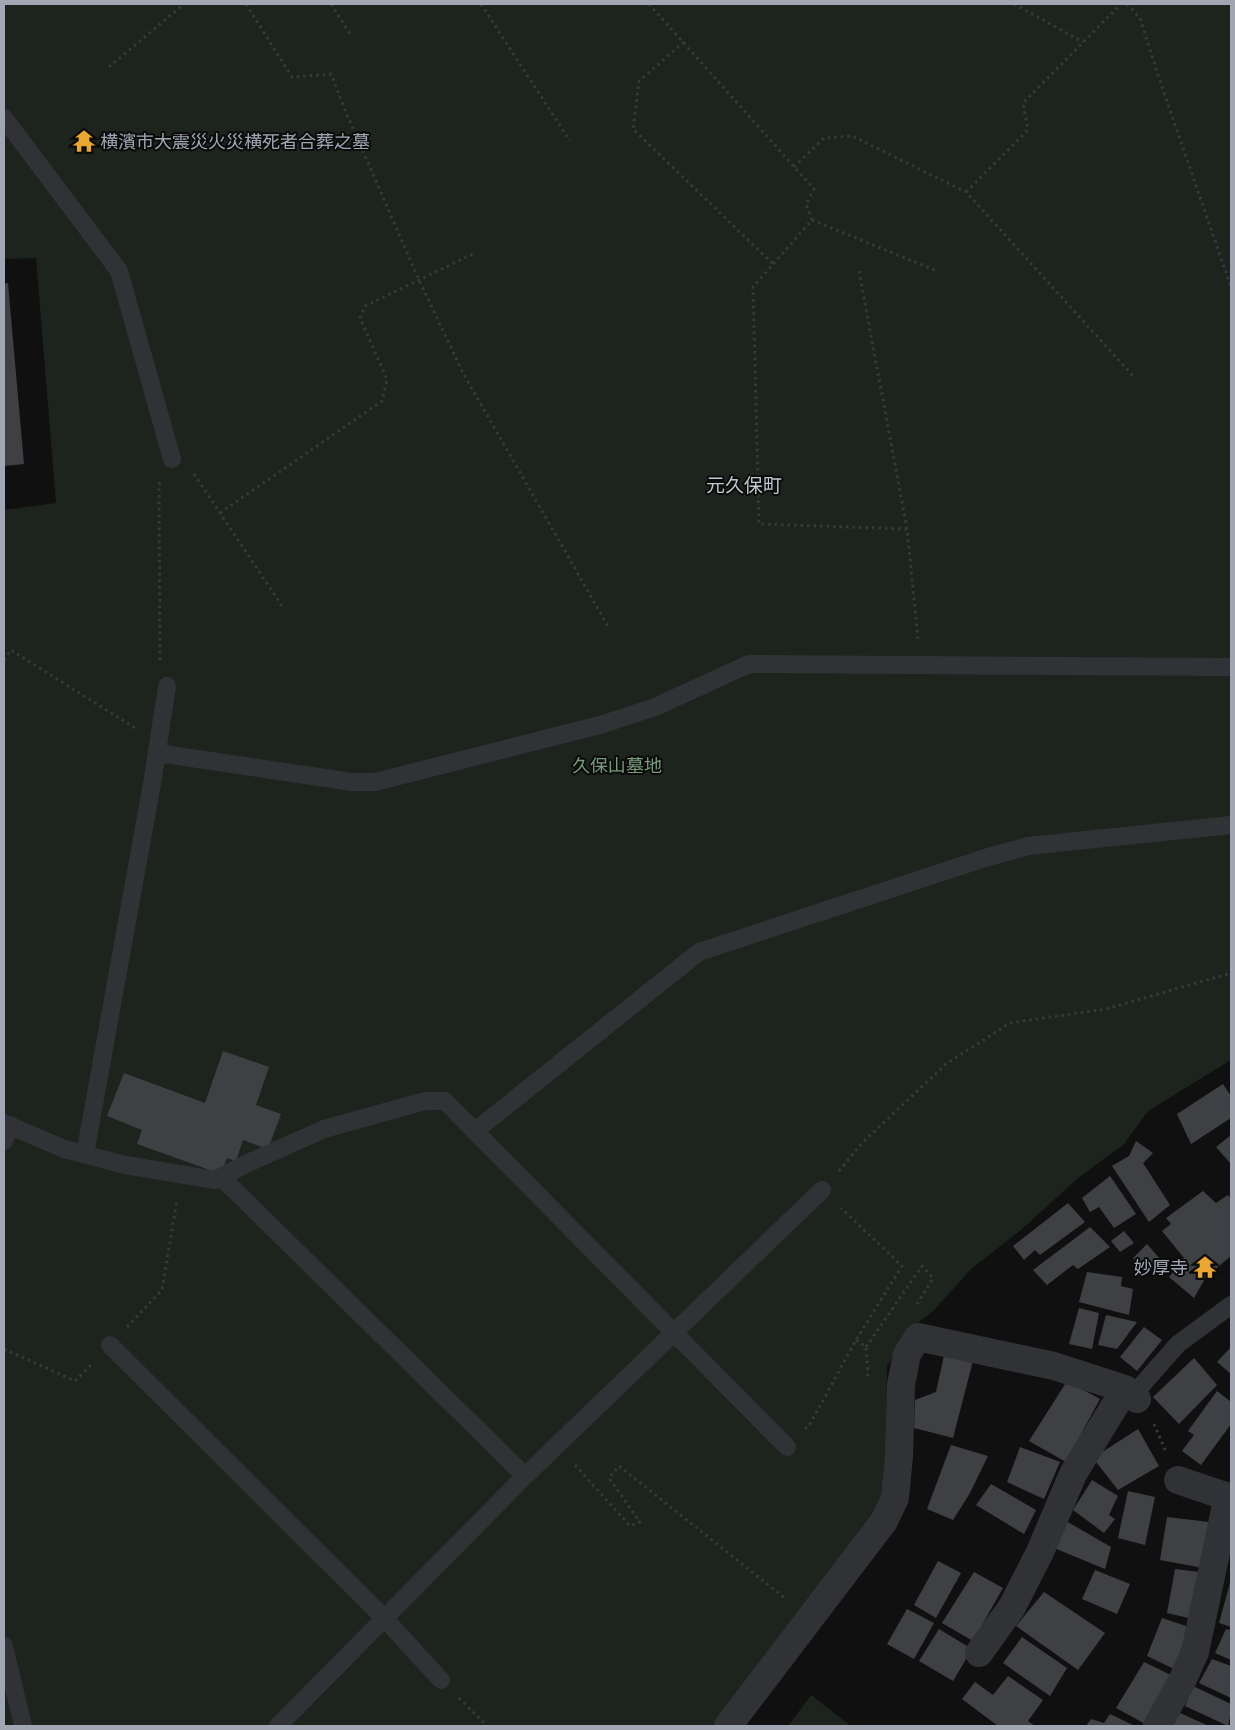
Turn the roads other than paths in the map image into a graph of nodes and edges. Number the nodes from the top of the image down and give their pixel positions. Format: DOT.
graph roads {
  1 [pos="4,118"];
  2 [pos="172,460"];
  3 [pos="1231,667"];
  4 [pos="167,686"];
  5 [pos="158,748"];
  6 [pos="1231,825"];
  7 [pos="6,1130"];
  8 [pos="475,1132"];
  9 [pos="85,1154"];
  10 [pos="221,1177"];
  11 [pos="822,1190"];
  12 [pos="1231,1305"];
  13 [pos="674,1332"];
  14 [pos="110,1345"];
  15 [pos="1132,1394"];
  16 [pos="787,1447"];
  17 [pos="524,1476"];
  18 [pos="1178,1480"];
  19 [pos="1230,1497"];
  20 [pos="384,1618"];
  21 [pos="4,1646"];
  22 [pos="979,1653"];
  23 [pos="441,1680"];
  24 [pos="23,1726"];
  25 [pos="278,1726"];
  26 [pos="728,1726"];
  27 [pos="1157,1726"];
  1 -- 2 [label="lane"];
  3 -- 5 [label="lane"];
  4 -- 5 [label="lane"];
  5 -- 9 [label="lane"];
  6 -- 8 [label="lane"];
  7 -- 9 [label="lane"];
  8 -- 10 [label="lane"];
  8 -- 13 [label="lane"];
  9 -- 10 [label="lane"];
  10 -- 17 [label="lane"];
  11 -- 13 [label="lane"];
  12 -- 15 [label="lane"];
  13 -- 16 [label="lane"];
  13 -- 17 [label="lane"];
  14 -- 20 [label="lane"];
  15 -- 22 [label="street"];
  15 -- 26 [label="street"];
  17 -- 20 [label="lane"];
  18 -- 19 [label="street"];
  19 -- 27 [label="street"];
  20 -- 23 [label="lane"];
  20 -- 25 [label="lane"];
  21 -- 24 [label="lane"];
}
